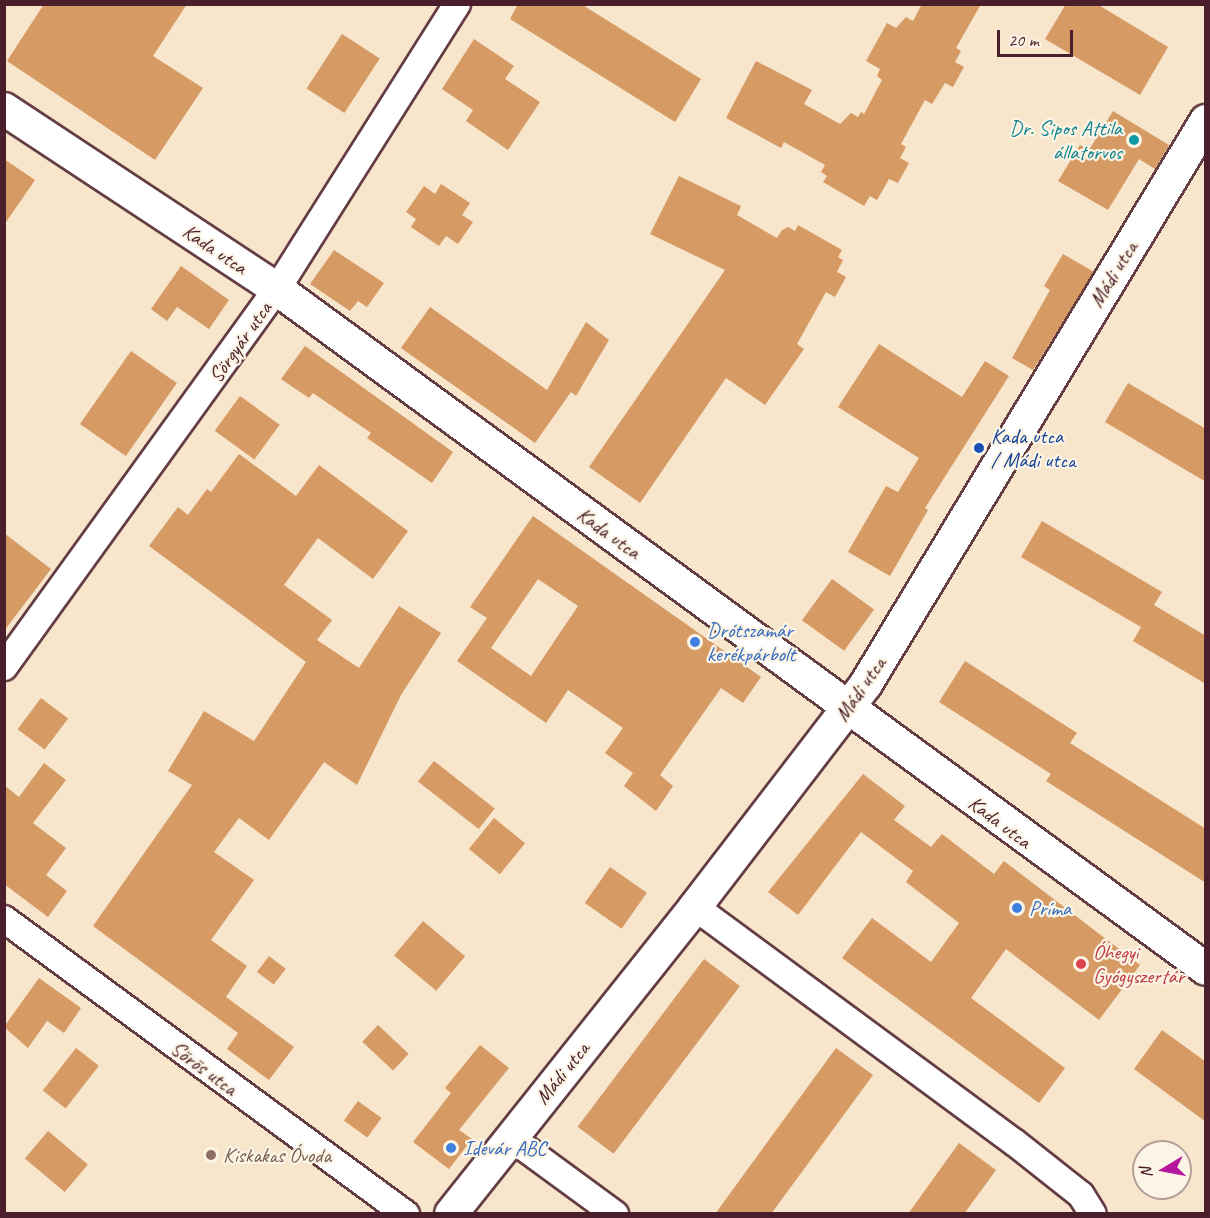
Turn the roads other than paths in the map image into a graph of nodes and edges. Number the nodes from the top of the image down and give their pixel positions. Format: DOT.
graph roads {
  1 [pos="457,4"];
  2 [pos="4,109"];
  3 [pos="1206,121"];
  4 [pos="277,290"];
  5 [pos="4,667"];
  6 [pos="849,708"];
  7 [pos="695,907"];
  8 [pos="4,919"];
  9 [pos="1206,969"];
  10 [pos="511,1138"];
  11 [pos="607,1211"];
  12 [pos="406,1214"];
  13 [pos="451,1214"];
  14 [pos="1093,1214"];
  1 -- 4 [label="street, Sörgyár utca"];
  2 -- 4 [label="street, Kada utca"];
  3 -- 6 [label="street, Mádi utca"];
  4 -- 5 [label="street, Sörgyár utca"];
  4 -- 6 [label="street, Kada utca"];
  6 -- 7 [label="street, Mádi utca"];
  6 -- 9 [label="street, Kada utca"];
  7 -- 10 [label="street, Mádi utca"];
  7 -- 14 [label="street"];
  8 -- 12 [label="street, Sörös utca"];
  10 -- 11 [label="street"];
  10 -- 13 [label="street, Mádi utca"];
}
